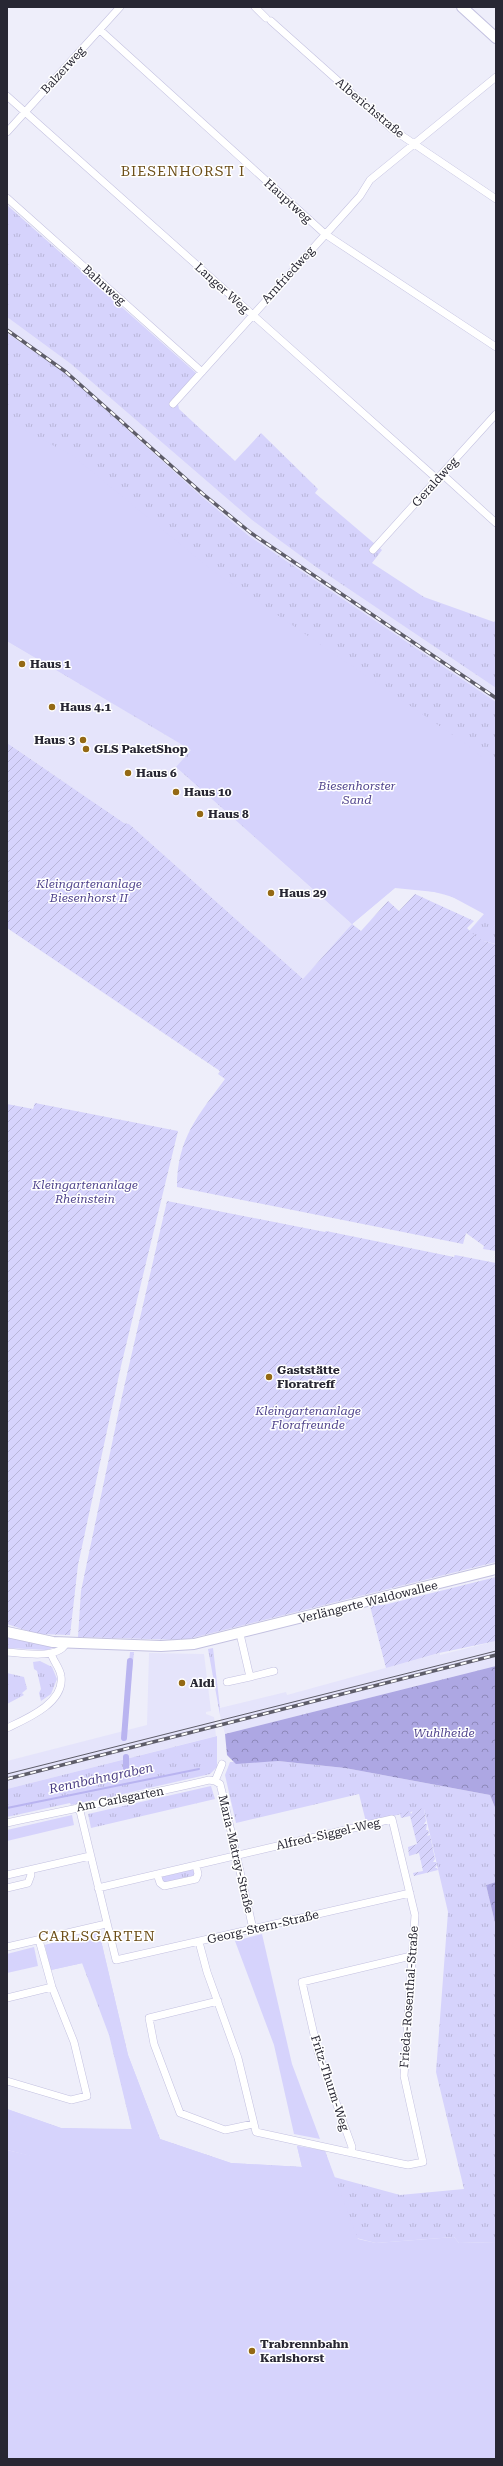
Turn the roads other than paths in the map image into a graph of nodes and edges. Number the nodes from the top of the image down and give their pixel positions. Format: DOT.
graph roads {
  1 [pos="120,7"];
  2 [pos="255,7"];
  3 [pos="462,7"];
  4 [pos="100,30"];
  5 [pos="496,38"];
  6 [pos="496,77"];
  7 [pos="7,96"];
  8 [pos="25,112"];
  9 [pos="7,132"];
  10 [pos="415,144"];
  11 [pos="7,198"];
  12 [pos="496,199"];
  13 [pos="324,234"];
  14 [pos="252,315"];
  15 [pos="496,347"];
  16 [pos="202,372"];
  17 [pos="173,404"];
  18 [pos="496,414"];
  19 [pos="440,477"];
  20 [pos="496,523"];
  21 [pos="373,550"];
  22 [pos="496,1569"];
  23 [pos="7,1632"];
  24 [pos="240,1634"];
  25 [pos="70,1642"];
  26 [pos="7,1652"];
  27 [pos="51,1653"];
  28 [pos="274,1671"];
  29 [pos="250,1677"];
  30 [pos="227,1682"];
  31 [pos="7,1728"];
  32 [pos="222,1764"];
  33 [pos="215,1781"];
  34 [pos="79,1807"];
  35 [pos="7,1823"];
  36 [pos="90,1856"];
  37 [pos="236,1856"];
  38 [pos="196,1865"];
  39 [pos="30,1870"];
  40 [pos="157,1874"];
  41 [pos="7,1875"];
  42 [pos="7,1888"];
  43 [pos="98,1888"];
  44 [pos="410,1893"];
  45 [pos="106,1924"];
  46 [pos="254,1929"];
  47 [pos="39,1940"];
  48 [pos="199,1942"];
  49 [pos="7,1947"];
  50 [pos="411,1956"];
  51 [pos="52,1987"];
  52 [pos="7,1998"];
  53 [pos="218,2002"];
  54 [pos="7,2081"];
  55 [pos="253,2124"];
  56 [pos="351,2153"];
  1 -- 4 [label="street, Balzerweg"];
  2 -- 10 [label="street, Alberichstraße"];
  3 -- 5 [label="street"];
  4 -- 8 [label="street, Balzerweg"];
  4 -- 13 [label="street, Hauptweg"];
  6 -- 10 [label="street, Arnfriedweg"];
  7 -- 8 [label="street, Langer Weg"];
  8 -- 9 [label="street, Balzerweg"];
  8 -- 14 [label="street, Langer Weg"];
  10 -- 12 [label="street, Alberichstraße"];
  10 -- 13 [label="street, Arnfriedweg"];
  11 -- 16 [label="street, Bahnweg"];
  13 -- 14 [label="street, Arnfriedweg"];
  13 -- 15 [label="street, Hauptweg"];
  14 -- 16 [label="street, Arnfriedweg"];
  14 -- 19 [label="street, Langer Weg"];
  16 -- 17 [label="street, Arnfriedweg"];
  18 -- 19 [label="street, Geraldweg"];
  19 -- 20 [label="street, Langer Weg"];
  19 -- 21 [label="street, Geraldweg"];
  22 -- 24 [label="street, Verlängerte Waldowallee"];
  23 -- 25 [label="street, Verlängerte Waldowallee"];
  24 -- 25 [label="street, Verlängerte Waldowallee"];
  24 -- 29 [label="street"];
  25 -- 27 [label="street"];
  26 -- 27 [label="street"];
  27 -- 31 [label="street"];
  28 -- 29 [label="street"];
  29 -- 30 [label="street"];
  32 -- 33 [label="street"];
  33 -- 34 [label="street, Am Carlsgarten"];
  33 -- 37 [label="street, Maria-Matray-Straße"];
  34 -- 35 [label="street, Am Carlsgarten"];
  34 -- 36 [label="street"];
  36 -- 39 [label="street"];
  36 -- 43 [label="street"];
  37 -- 38 [label="street"];
  37 -- 44 [label="street, Alfred-Siggel-Weg"];
  37 -- 46 [label="street, Maria-Matray-Straße"];
  38 -- 40 [label="street"];
  38 -- 40 [label="street"];
  39 -- 41 [label="street"];
  39 -- 42 [label="street"];
  40 -- 43 [label="street"];
  43 -- 45 [label="street"];
  44 -- 46 [label="street, Georg-Stern-Straße"];
  44 -- 50 [label="street, Frieda-Rosenthal-Straße"];
  45 -- 47 [label="street"];
  45 -- 48 [label="street, Georg-Stern-Straße"];
  46 -- 48 [label="street, Georg-Stern-Straße"];
  47 -- 49 [label="street"];
  47 -- 51 [label="street"];
  48 -- 53 [label="street"];
  50 -- 56 [label="street, Frieda-Rosenthal-Straße"];
  50 -- 56 [label="street, Fritz-Thurm-Weg"];
  51 -- 52 [label="street"];
  51 -- 54 [label="street"];
  53 -- 55 [label="street"];
  53 -- 55 [label="street"];
  55 -- 56 [label="street, Frieda-Rosenthal-Straße"];
}
